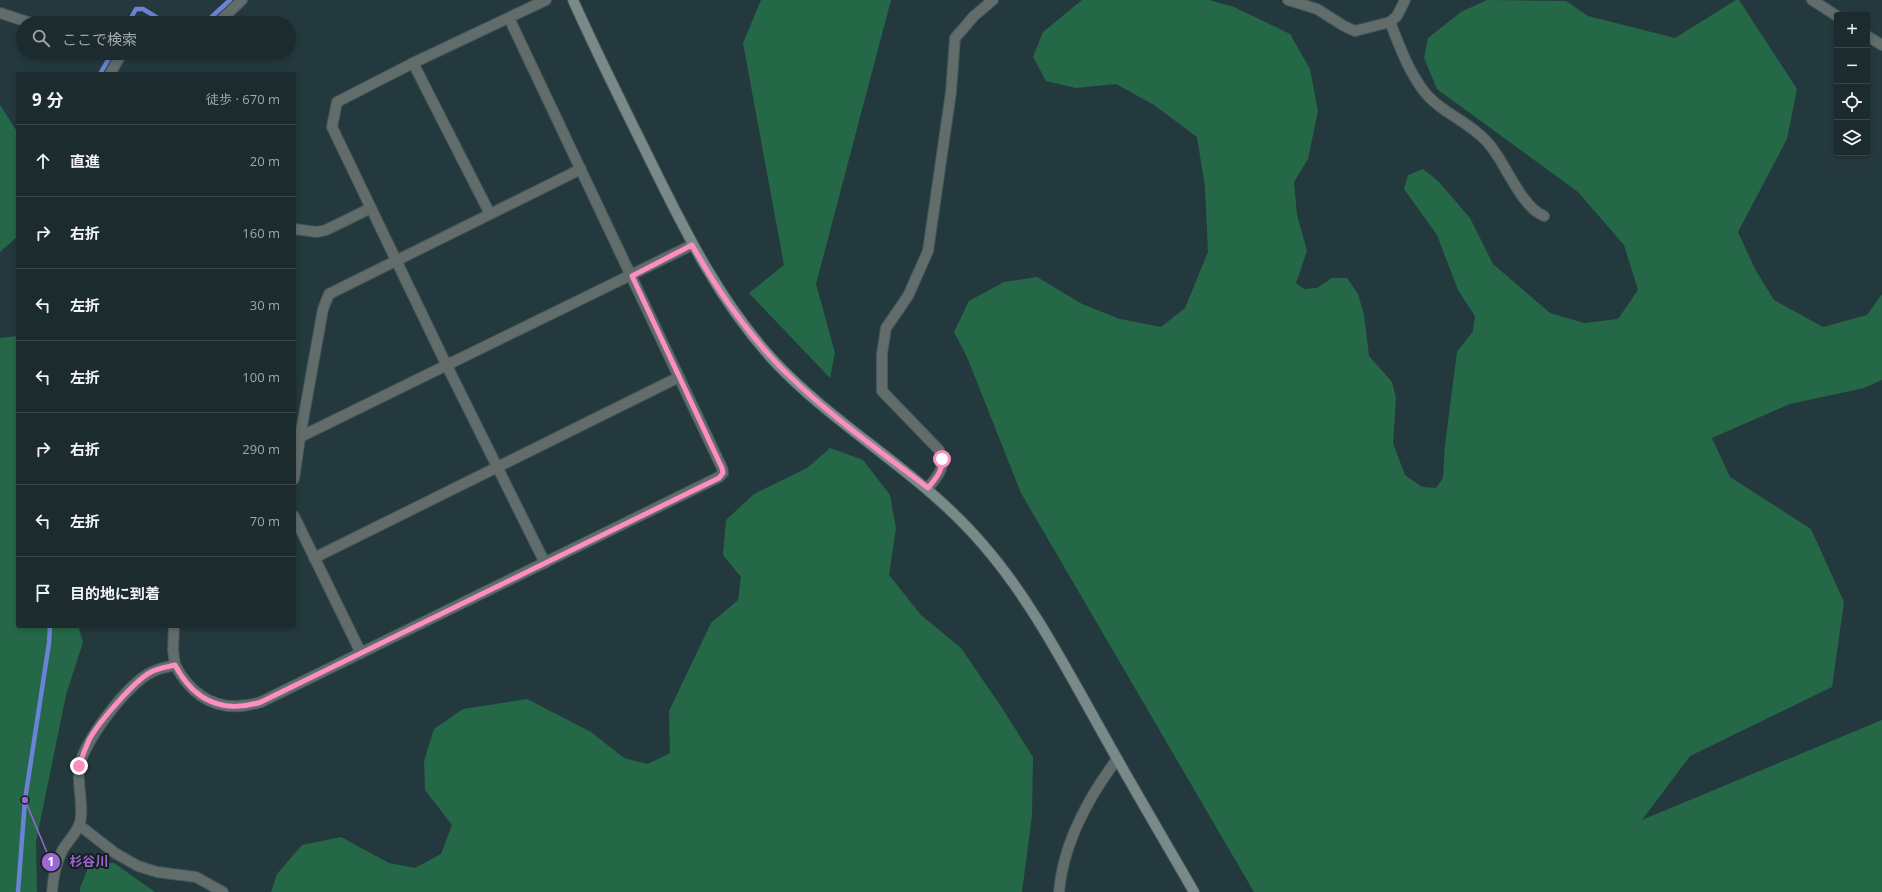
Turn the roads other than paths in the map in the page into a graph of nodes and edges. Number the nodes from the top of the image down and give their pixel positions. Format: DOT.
graph roads {
  1 [pos="242,0"];
  2 [pos="546,0"];
  3 [pos="573,0"];
  4 [pos="992,0"];
  5 [pos="1288,0"];
  6 [pos="1405,0"];
  7 [pos="1812,0"];
  8 [pos="0,13"];
  9 [pos="1834,14"];
  10 [pos="225,16"];
  11 [pos="16,18"];
  12 [pos="509,18"];
  13 [pos="1390,22"];
  14 [pos="1870,38"];
  15 [pos="1882,45"];
  16 [pos="118,60"];
  17 [pos="413,63"];
  18 [pos="111,72"];
  19 [pos="581,169"];
  20 [pos="371,208"];
  21 [pos="490,214"];
  22 [pos="1544,216"];
  23 [pos="296,229"];
  24 [pos="692,245"];
  25 [pos="396,260"];
  26 [pos="632,276"];
  27 [pos="446,364"];
  28 [pos="680,377"];
  29 [pos="300,437"];
  30 [pos="296,465"];
  31 [pos="497,467"];
  32 [pos="928,488"];
  33 [pos="296,520"];
  34 [pos="314,558"];
  35 [pos="545,563"];
  36 [pos="174,628"];
  37 [pos="361,653"];
  38 [pos="175,665"];
  39 [pos="1117,759"];
  40 [pos="80,825"];
  41 [pos="52,892"];
  42 [pos="223,892"];
  43 [pos="1059,892"];
  44 [pos="1194,892"];
  1 -- 10 [label="street"];
  2 -- 12 [label="street"];
  3 -- 24 [label="street"];
  4 -- 32 [label="street"];
  5 -- 13 [label="street"];
  6 -- 13 [label="street"];
  7 -- 9 [label="street"];
  8 -- 11 [label="street"];
  12 -- 17 [label="street"];
  12 -- 19 [label="street"];
  13 -- 22 [label="street"];
  14 -- 15 [label="street"];
  16 -- 18 [label="street"];
  17 -- 20 [label="street"];
  17 -- 21 [label="street"];
  19 -- 21 [label="street"];
  19 -- 26 [label="street"];
  20 -- 23 [label="street"];
  20 -- 25 [label="street"];
  21 -- 25 [label="street"];
  24 -- 26 [label="street"];
  24 -- 32 [label="street"];
  25 -- 27 [label="street"];
  25 -- 29 [label="street"];
  26 -- 27 [label="street"];
  26 -- 28 [label="street"];
  27 -- 29 [label="street"];
  27 -- 31 [label="street"];
  28 -- 31 [label="street"];
  28 -- 35 [label="street"];
  29 -- 30 [label="street"];
  31 -- 34 [label="street"];
  31 -- 35 [label="street"];
  32 -- 39 [label="street"];
  33 -- 34 [label="street"];
  34 -- 37 [label="street"];
  35 -- 37 [label="street"];
  36 -- 38 [label="street"];
  37 -- 38 [label="street"];
  38 -- 40 [label="street"];
  39 -- 43 [label="street"];
  39 -- 44 [label="street"];
  40 -- 41 [label="street"];
  40 -- 42 [label="street"];
}
